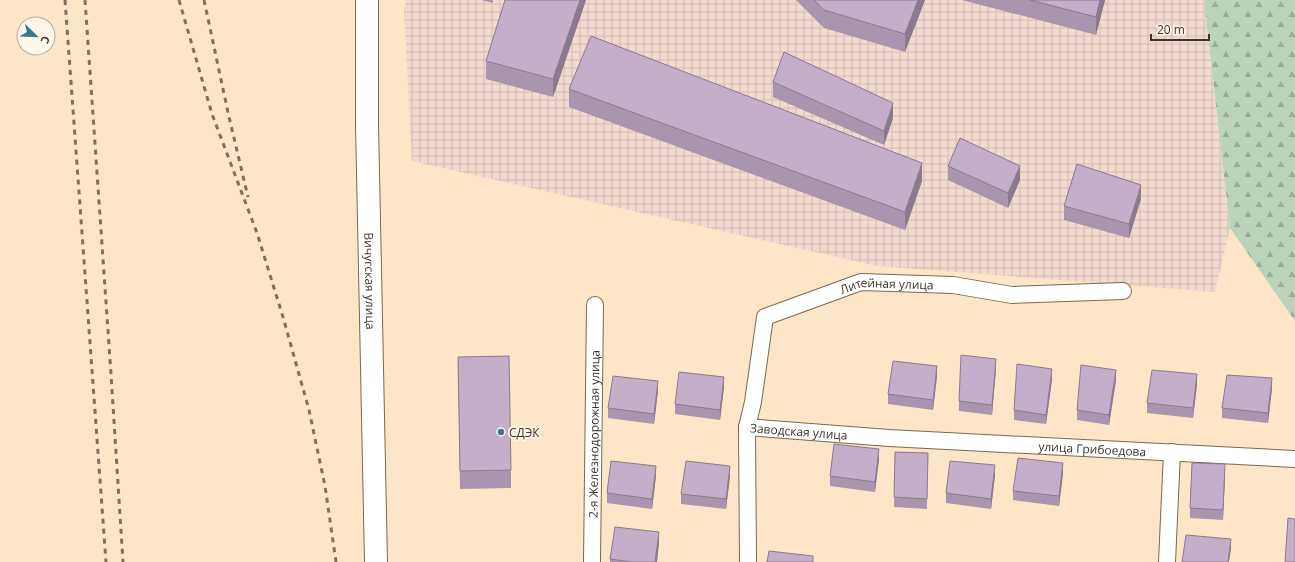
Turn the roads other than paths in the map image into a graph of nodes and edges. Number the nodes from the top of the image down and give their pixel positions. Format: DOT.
graph roads {
  1 [pos="367,0"];
  2 [pos="1123,291"];
  3 [pos="595,305"];
  4 [pos="747,427"];
  5 [pos="889,438"];
  6 [pos="1172,452"];
  7 [pos="1295,459"];
  8 [pos="376,562"];
  9 [pos="592,562"];
  10 [pos="748,562"];
  11 [pos="1168,562"];
  1 -- 8 [label="main road, Вичугская улица"];
  2 -- 4 [label="street, Литейная улица"];
  3 -- 9 [label="street, 2-я Железнодорожная улица"];
  4 -- 5 [label="street, Заводская улица"];
  4 -- 10 [label="street, Заводская улица"];
  5 -- 6 [label="street, улица Грибоедова"];
  6 -- 7 [label="street, улица Грибоедова"];
  6 -- 11 [label="street"];
}
